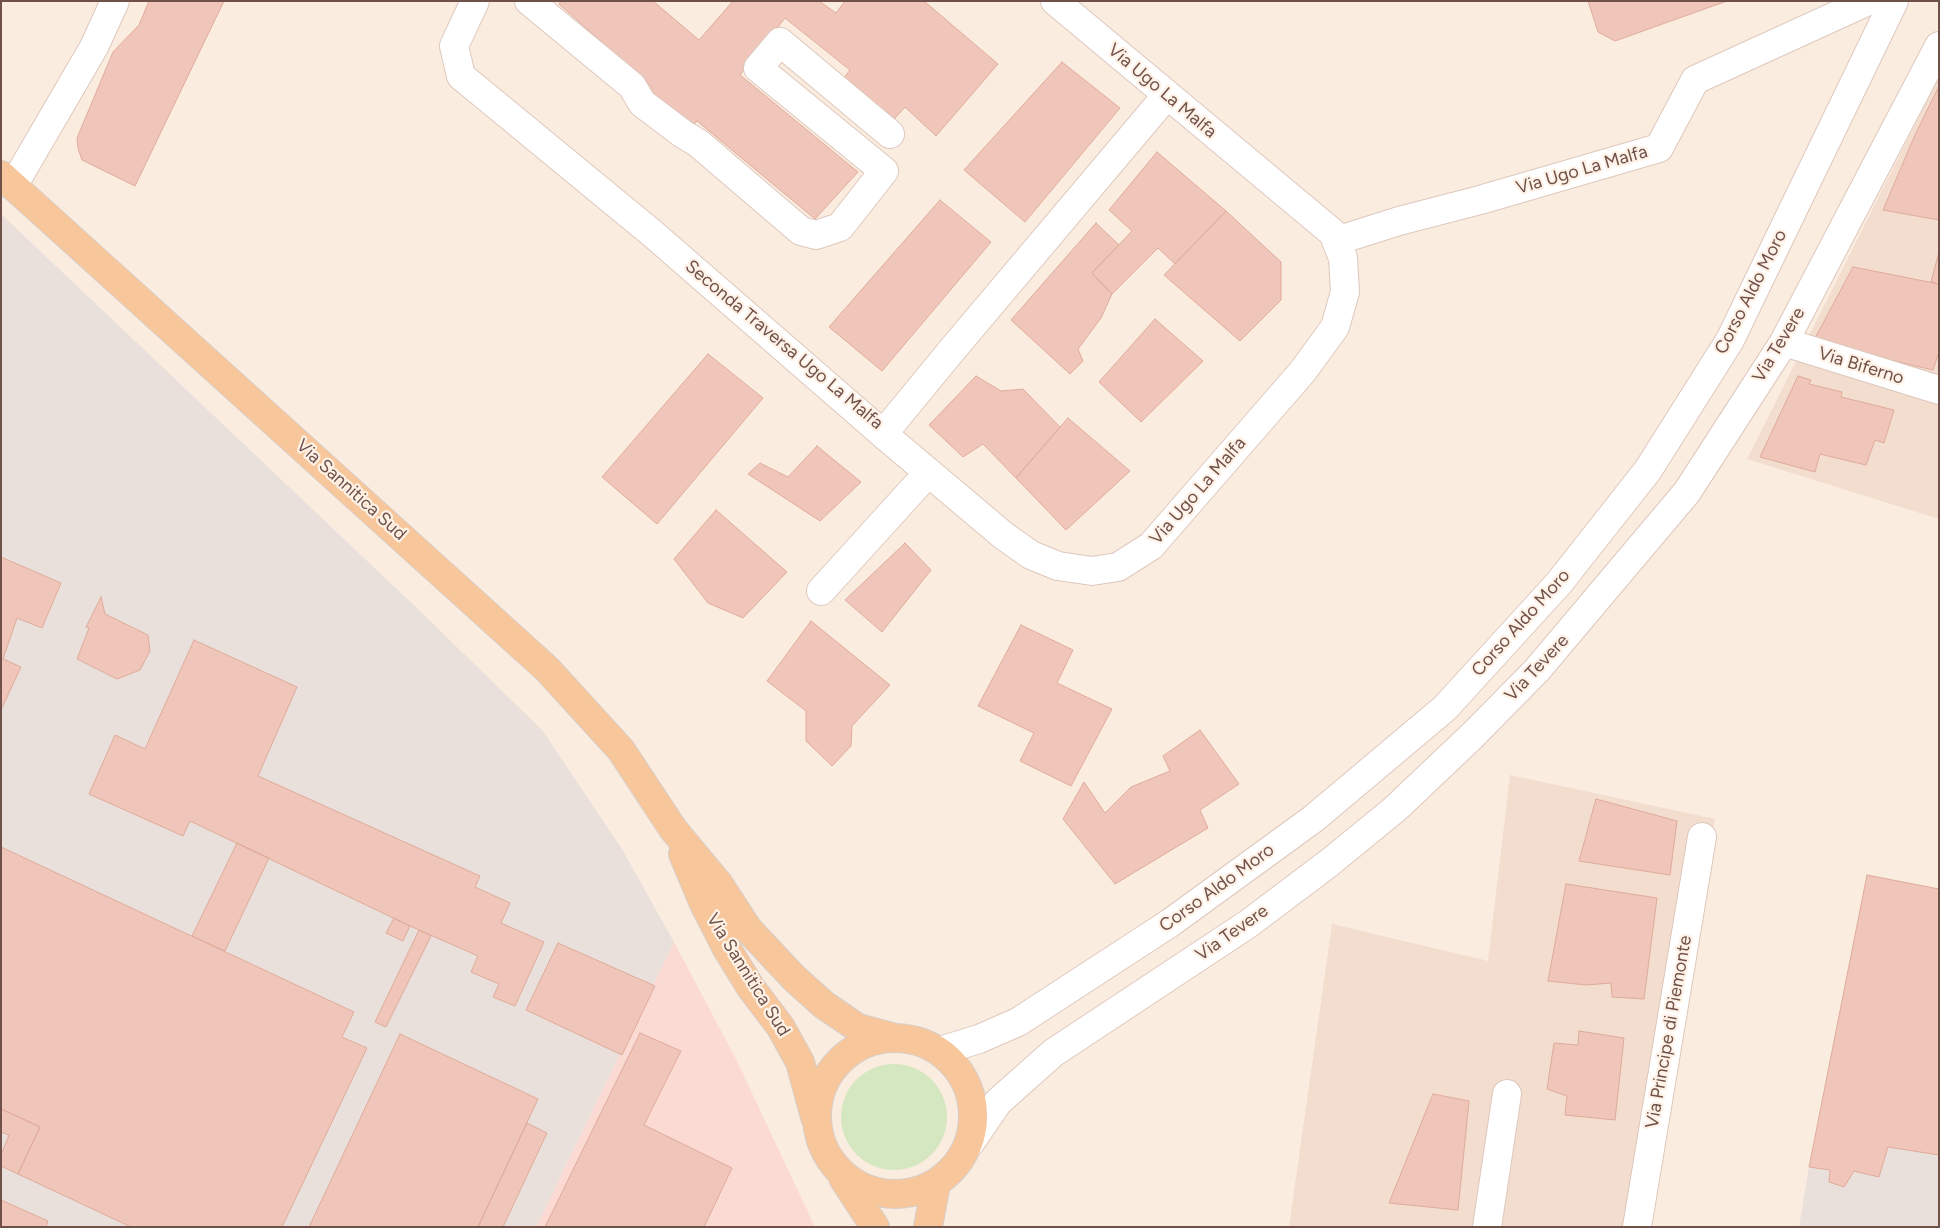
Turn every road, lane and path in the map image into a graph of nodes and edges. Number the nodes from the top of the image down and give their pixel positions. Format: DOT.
graph roads {
  1 [pos="116,1"];
  2 [pos="475,1"];
  3 [pos="529,1"];
  4 [pos="1055,1"];
  5 [pos="1868,1"];
  6 [pos="1894,1"];
  7 [pos="1939,46"];
  8 [pos="1167,95"];
  9 [pos="890,134"];
  10 [pos="7,181"];
  11 [pos="1336,241"];
  12 [pos="1784,342"];
  13 [pos="1939,390"];
  14 [pos="883,434"];
  15 [pos="928,473"];
  16 [pos="821,591"];
  17 [pos="673,829"];
  18 [pos="1702,837"];
  19 [pos="892,1037"];
  20 [pos="940,1051"];
  21 [pos="1507,1094"];
  22 [pos="816,1123"];
  23 [pos="970,1143"];
  24 [pos="838,1171"];
  25 [pos="936,1184"];
  26 [pos="875,1227"];
  27 [pos="928,1227"];
  28 [pos="1487,1227"];
  29 [pos="1636,1227"];
  1 -- 10 [label="street"];
  2 -- 14 [label="street, Seconda Traversa Ugo La Malfa"];
  3 -- 9 [label="street"];
  4 -- 8 [label="street, Via Ugo La Malfa"];
  5 -- 11 [label="street, Via Ugo La Malfa"];
  6 -- 20 [label="street, Corso Aldo Moro"];
  7 -- 12 [label="street, Via Tevere"];
  8 -- 11 [label="street, Via Ugo La Malfa"];
  8 -- 14 [label="street, Seconda Traversa Ugo La Malfa"];
  10 -- 17 [label="main road, Via Sannitica Sud"];
  11 -- 15 [label="street, Via Ugo La Malfa"];
  12 -- 13 [label="street, Via Biferno"];
  12 -- 23 [label="street, Via Tevere"];
  14 -- 15 [label="street, Via Ugo La Malfa"];
  15 -- 16 [label="street"];
  17 -- 19 [label="main road, Via Sannitica Sud"];
  17 -- 22 [label="main road, Via Sannitica Sud"];
  18 -- 29 [label="street, Via Principe di Piemonte"];
  19 -- 20 [label="main road"];
  19 -- 22 [label="main road"];
  20 -- 23 [label="main road"];
  21 -- 28 [label="street"];
  22 -- 24 [label="main road"];
  23 -- 25 [label="main road"];
  24 -- 25 [label="main road"];
  24 -- 26 [label="main road"];
  25 -- 27 [label="main road"];
}
